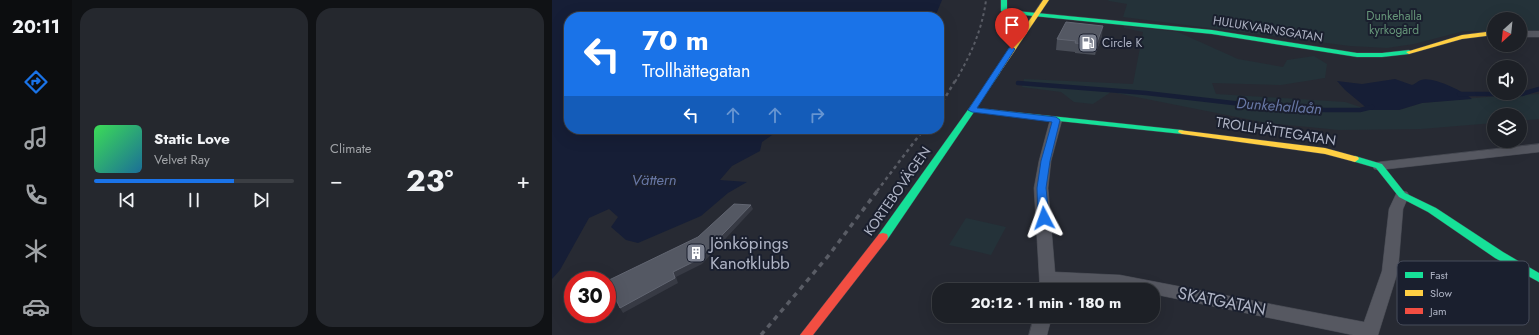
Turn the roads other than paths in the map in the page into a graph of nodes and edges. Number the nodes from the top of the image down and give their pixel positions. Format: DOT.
graph roads {
  1 [pos="1004,0"];
  2 [pos="1046,0"];
  3 [pos="1036,14"];
  4 [pos="1487,33"];
  5 [pos="1527,34"];
  6 [pos="1539,34"];
  7 [pos="972,110"];
  8 [pos="1056,120"];
  9 [pos="1539,148"];
  10 [pos="1379,166"];
  11 [pos="1402,195"];
  12 [pos="1509,261"];
  13 [pos="1529,272"];
  14 [pos="1539,278"];
  15 [pos="1048,283"];
  16 [pos="1072,283"];
  17 [pos="1130,283"];
  18 [pos="1160,289"];
  19 [pos="1041,323"];
  20 [pos="1370,333"];
  21 [pos="806,335"];
  22 [pos="1038,335"];
  1 -- 3 [label="street, HULUKVARNSGATAN"];
  2 -- 3 [label="street, KORTEBOVÄGEN"];
  3 -- 4 [label="street, HULUKVARNSGATAN"];
  3 -- 7 [label="street, KORTEBOVÄGEN"];
  5 -- 6 [label="street"];
  7 -- 8 [label="street, TROLLHÄTTEGATAN"];
  7 -- 21 [label="street, KORTEBOVÄGEN"];
  8 -- 10 [label="street, TROLLHÄTTEGATAN"];
  8 -- 15 [label="street"];
  9 -- 10 [label="street"];
  10 -- 11 [label="street"];
  11 -- 12 [label="street"];
  11 -- 20 [label="street"];
  13 -- 14 [label="street"];
  16 -- 17 [label="street, SKATGATAN"];
  18 -- 20 [label="street, SKATGATAN"];
  19 -- 22 [label="street"];
}
